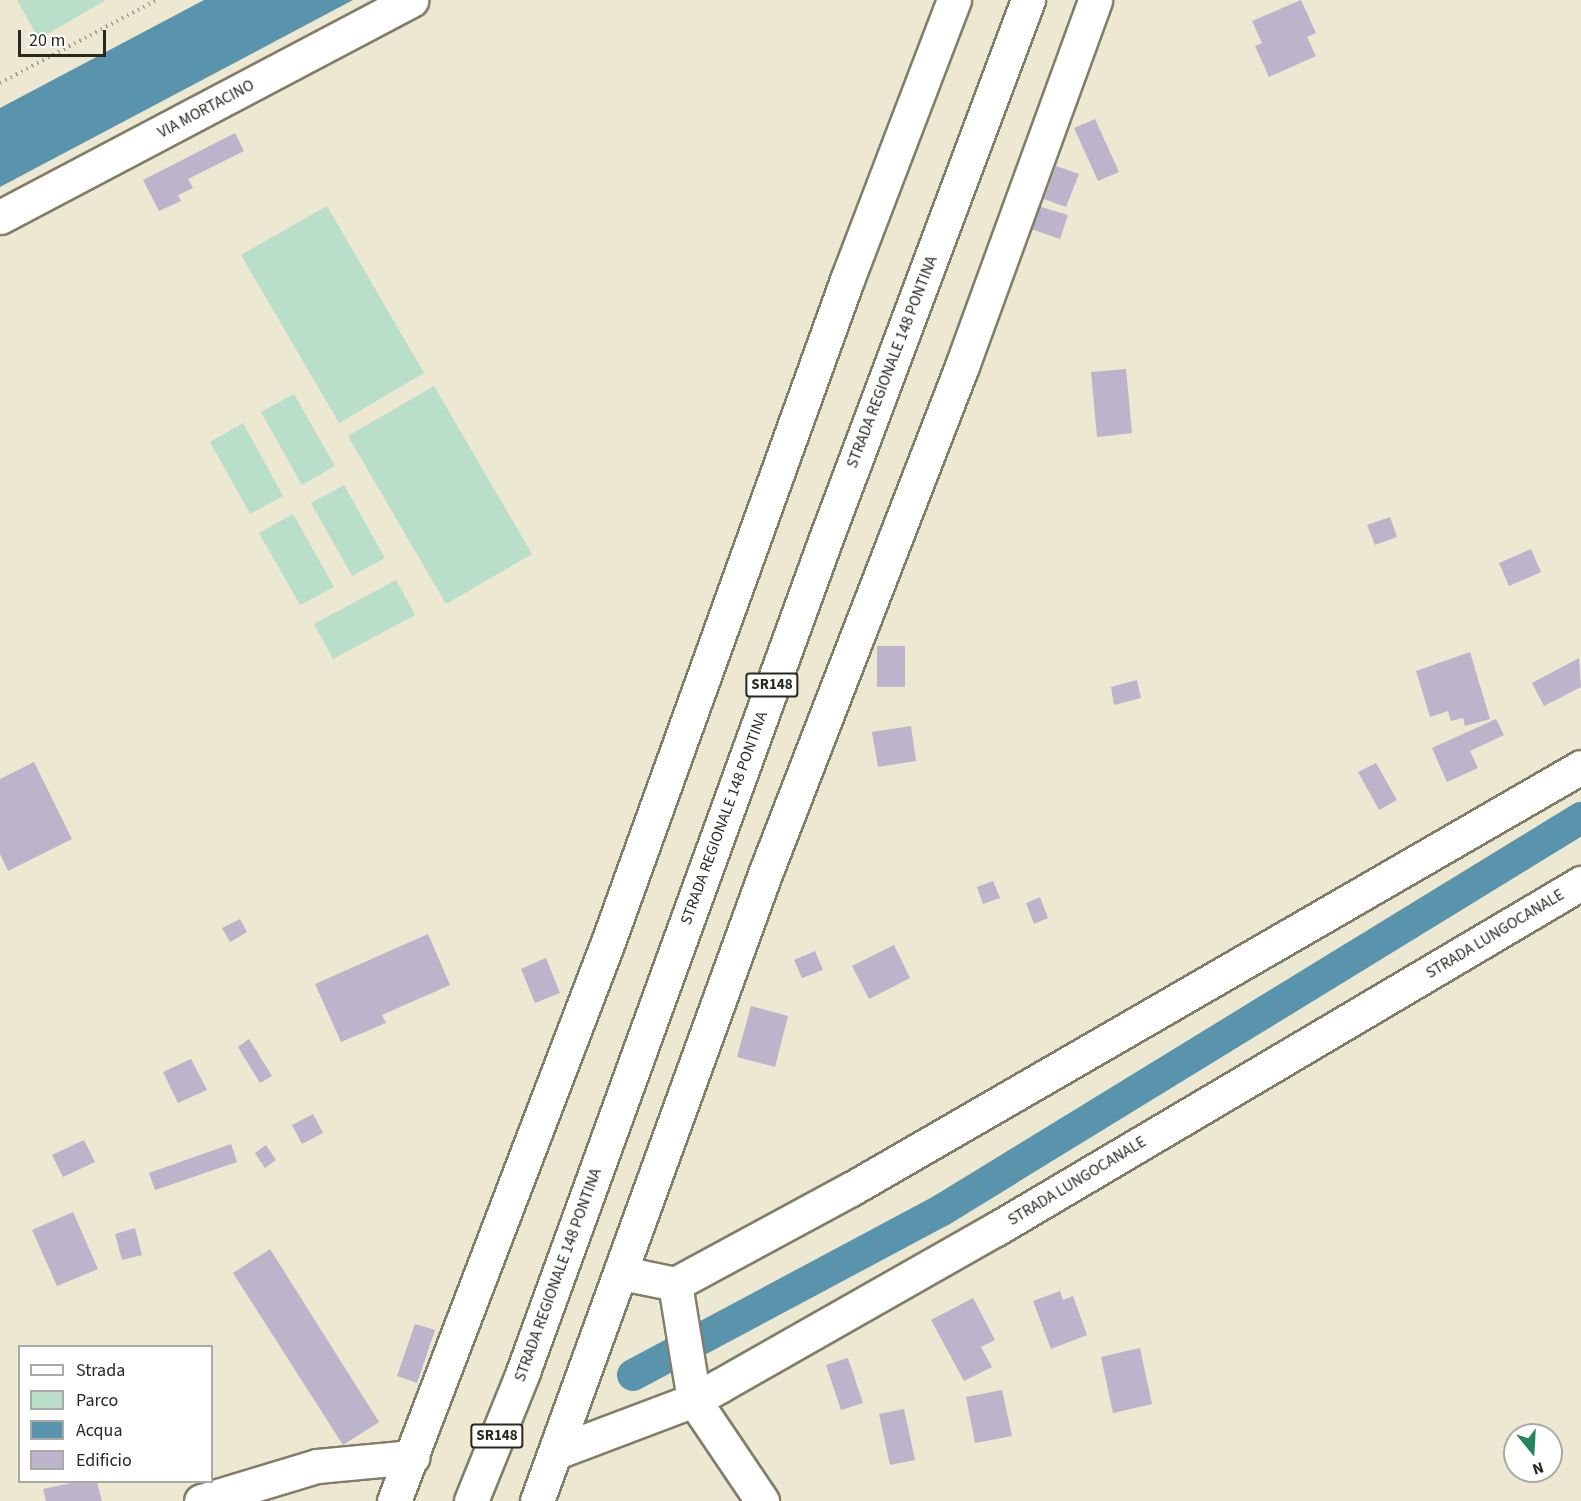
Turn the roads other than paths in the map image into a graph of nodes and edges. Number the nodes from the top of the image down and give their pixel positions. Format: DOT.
graph roads {
  1 [pos="411,0"];
  2 [pos="954,0"];
  3 [pos="1028,0"];
  4 [pos="1095,0"];
  5 [pos="0,217"];
  6 [pos="1581,767"];
  7 [pos="1581,883"];
  8 [pos="622,1273"];
  9 [pos="675,1284"];
  10 [pos="523,1372"];
  11 [pos="694,1400"];
  12 [pos="558,1451"];
  13 [pos="413,1457"];
  14 [pos="201,1501"];
  15 [pos="394,1501"];
  16 [pos="471,1501"];
  17 [pos="489,1501"];
  18 [pos="537,1501"];
  19 [pos="762,1501"];
  1 -- 5 [label="street, VIA MORTACINO"];
  2 -- 13 [label="street"];
  3 -- 10 [label="street, STRADA REGIONALE 148 PONTINA / SR148"];
  4 -- 8 [label="street"];
  6 -- 9 [label="street"];
  7 -- 11 [label="street, STRADA LUNGOCANALE"];
  8 -- 9 [label="street"];
  8 -- 12 [label="street"];
  9 -- 11 [label="street"];
  10 -- 16 [label="street, STRADA REGIONALE 148 PONTINA / SR148"];
  10 -- 17 [label="street"];
  11 -- 12 [label="street, STRADA LUNGOCANALE"];
  11 -- 19 [label="street"];
  12 -- 18 [label="street"];
  13 -- 14 [label="street"];
  13 -- 15 [label="street"];
}
